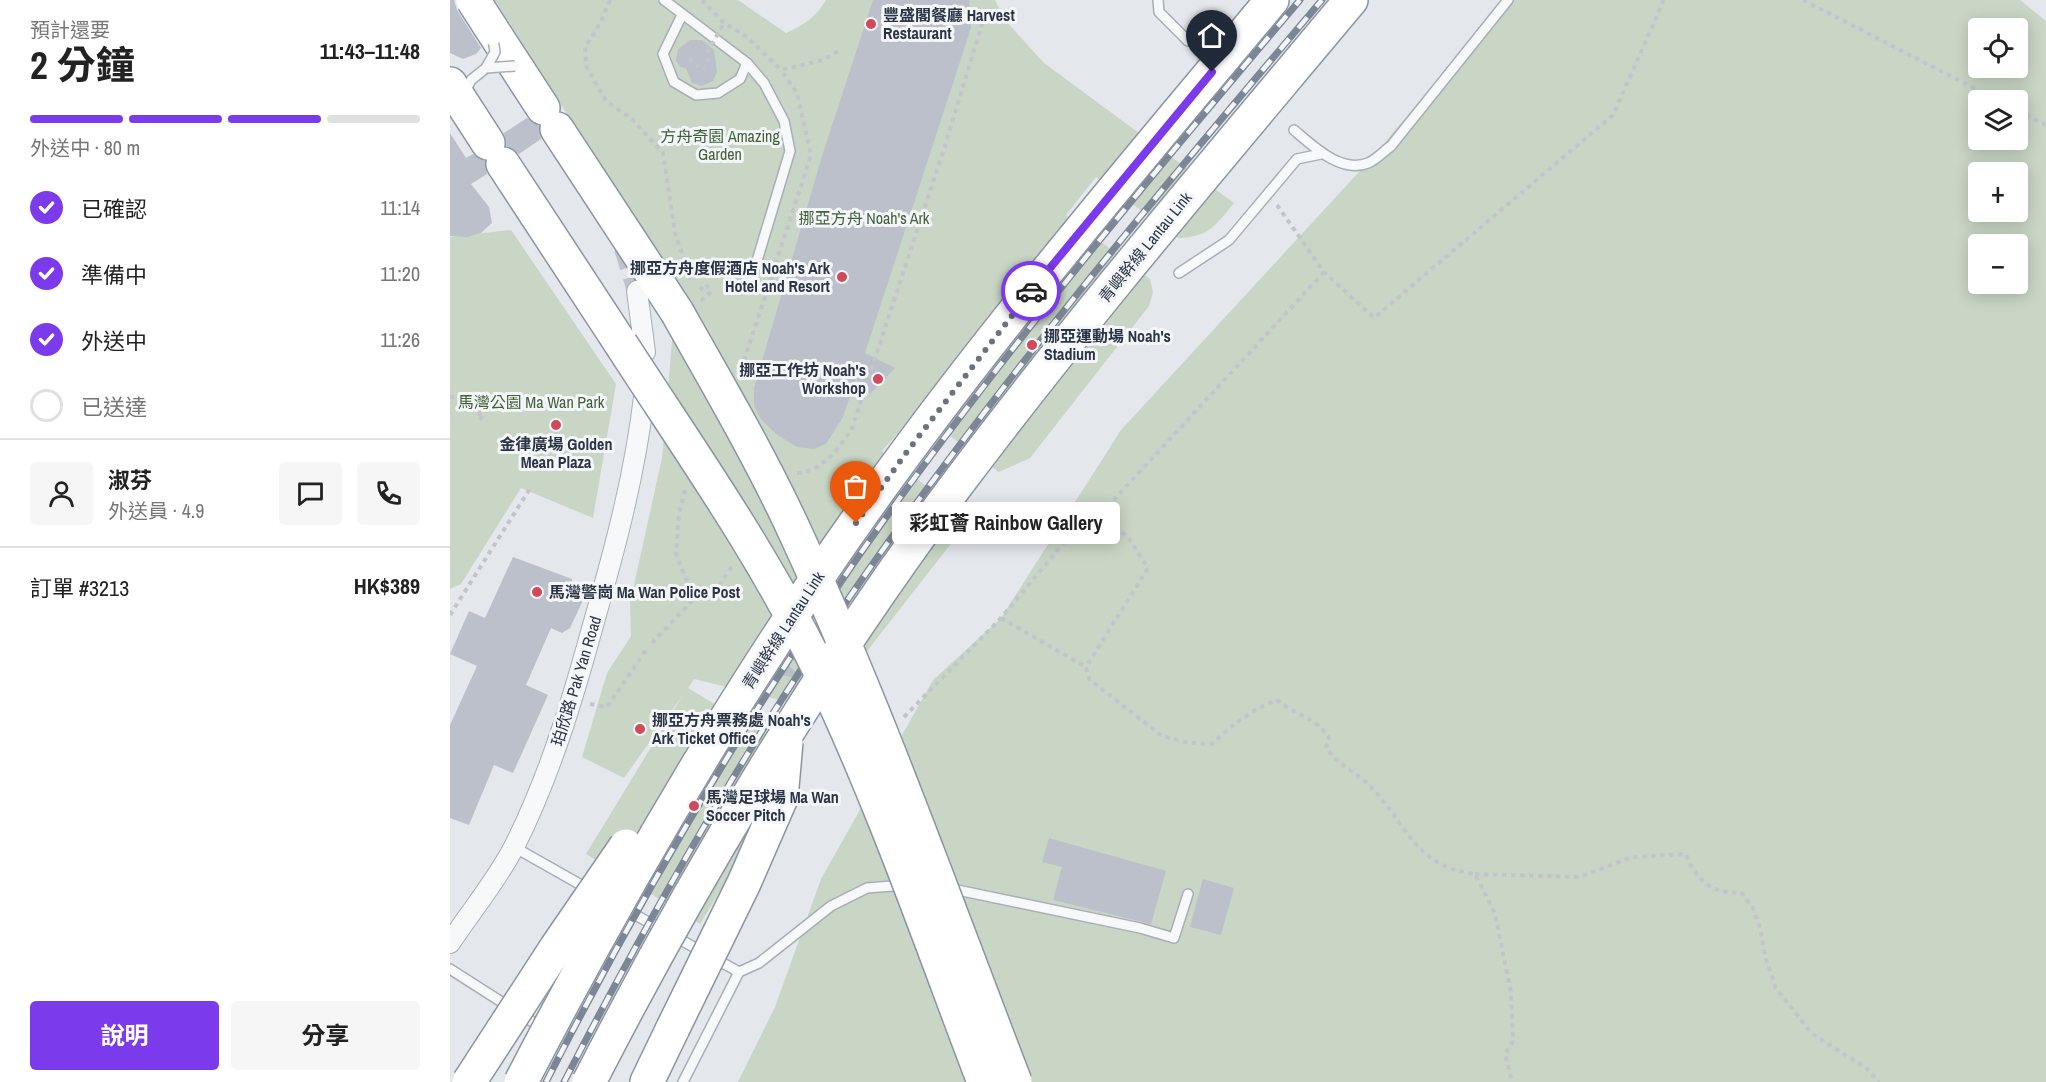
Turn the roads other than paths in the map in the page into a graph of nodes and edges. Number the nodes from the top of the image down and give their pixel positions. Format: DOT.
graph roads {
  1 [pos="473,0"];
  2 [pos="664,0"];
  3 [pos="1158,0"];
  4 [pos="1343,0"];
  5 [pos="1351,0"];
  6 [pos="1508,0"];
  7 [pos="1268,10"];
  8 [pos="682,15"];
  9 [pos="1188,40"];
  10 [pos="1302,54"];
  11 [pos="747,63"];
  12 [pos="501,67"];
  13 [pos="458,86"];
  14 [pos="1294,130"];
  15 [pos="1321,154"];
  16 [pos="1179,273"];
  17 [pos="750,285"];
  18 [pos="637,291"];
  19 [pos="645,352"];
  20 [pos="644,397"];
  21 [pos="736,702"];
  22 [pos="787,734"];
  23 [pos="514,847"];
  24 [pos="1188,894"];
  25 [pos="450,943"];
  26 [pos="450,969"];
  27 [pos="739,972"];
  28 [pos="539,1026"];
  29 [pos="469,1082"];
  30 [pos="521,1082"];
  31 [pos="589,1082"];
  32 [pos="647,1082"];
  33 [pos="683,1082"];
  34 [pos="984,1082"];
  35 [pos="1015,1082"];
  1 -- 12 [label="highway, bridge"];
  2 -- 8 [label="lane"];
  3 -- 9 [label="lane"];
  4 -- 10 [label="street, 青嶼幹線 Lantau Link"];
  5 -- 10 [label="highway"];
  6 -- 15 [label="lane"];
  7 -- 21 [label="highway, 青嶼幹線 Lantau Link, bridge"];
  8 -- 11 [label="lane"];
  8 -- 11 [label="lane"];
  10 -- 22 [label="highway, 青嶼幹線 Lantau Link, bridge"];
  11 -- 17 [label="lane"];
  12 -- 13 [label="lane"];
  12 -- 35 [label="highway, bridge"];
  13 -- 34 [label="highway, bridge"];
  14 -- 15 [label="lane"];
  15 -- 16 [label="lane"];
  18 -- 19 [label="street"];
  20 -- 23 [label="street, 珀欣路 Pak Yan Road"];
  21 -- 29 [label="highway, bridge"];
  21 -- 30 [label="highway, 青嶼幹線 Lantau Link, bridge"];
  22 -- 31 [label="highway, 青嶼幹線 Lantau Link, bridge"];
  22 -- 32 [label="highway, bridge"];
  23 -- 25 [label="street, 珀欣路 Pak Yan Road"];
  23 -- 27 [label="lane"];
  24 -- 27 [label="lane"];
  26 -- 28 [label="lane"];
  27 -- 33 [label="lane"];
}
